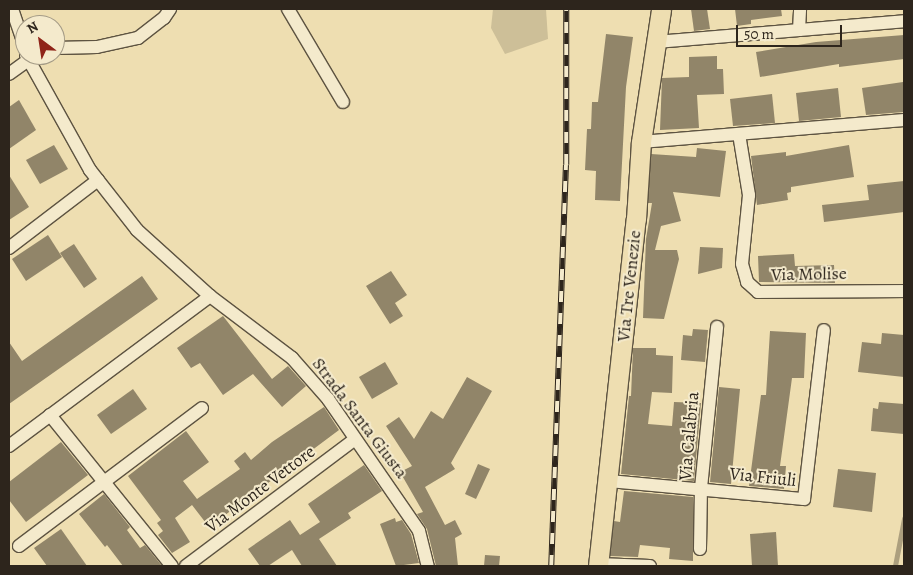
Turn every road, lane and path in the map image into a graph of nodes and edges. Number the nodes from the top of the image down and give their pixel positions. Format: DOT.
graph roads {
  1 [pos="170,9"];
  2 [pos="288,9"];
  3 [pos="661,9"];
  4 [pos="800,9"];
  5 [pos="904,21"];
  6 [pos="799,30"];
  7 [pos="656,42"];
  8 [pos="65,48"];
  9 [pos="19,65"];
  10 [pos="30,65"];
  11 [pos="9,74"];
  12 [pos="343,102"];
  13 [pos="904,120"];
  14 [pos="739,134"];
  15 [pos="641,142"];
  16 [pos="98,180"];
  17 [pos="9,248"];
  18 [pos="904,291"];
  19 [pos="210,296"];
  20 [pos="717,326"];
  21 [pos="824,330"];
  22 [pos="202,408"];
  23 [pos="50,415"];
  24 [pos="355,439"];
  25 [pos="9,446"];
  26 [pos="609,481"];
  27 [pos="103,483"];
  28 [pos="701,488"];
  29 [pos="19,546"];
  30 [pos="700,549"];
  31 [pos="598,565"];
  32 [pos="172,566"];
  33 [pos="186,566"];
  34 [pos="428,566"];
  35 [pos="650,566"];
  1 -- 8 [label="street"];
  2 -- 12 [label="street"];
  3 -- 7 [label="main road, Via Tre Venezie"];
  4 -- 6 [label="street"];
  5 -- 6 [label="street"];
  6 -- 7 [label="street"];
  7 -- 15 [label="main road, Via Tre Venezie"];
  9 -- 11 [label="street, Strada Santa Giusta"];
  10 -- 16 [label="street, Strada Santa Giusta"];
  13 -- 14 [label="street"];
  14 -- 15 [label="street"];
  14 -- 18 [label="street, Via Molise"];
  15 -- 26 [label="main road, Via Tre Venezie"];
  16 -- 17 [label="street"];
  16 -- 19 [label="street, Strada Santa Giusta"];
  19 -- 23 [label="street"];
  19 -- 24 [label="street, Strada Santa Giusta"];
  20 -- 28 [label="street, Via Calabria"];
  21 -- 28 [label="street, Via Friuli"];
  22 -- 27 [label="street"];
  23 -- 25 [label="street"];
  23 -- 27 [label="street"];
  24 -- 33 [label="street, Via Monte Vettore"];
  24 -- 34 [label="street, Strada Santa Giusta"];
  26 -- 28 [label="street, Via Friuli"];
  26 -- 31 [label="main road, Via Tre Venezie"];
  27 -- 29 [label="street"];
  27 -- 32 [label="street"];
  28 -- 30 [label="street, Via Calabria"];
  31 -- 35 [label="street, Via Tre Venezie"];
}
